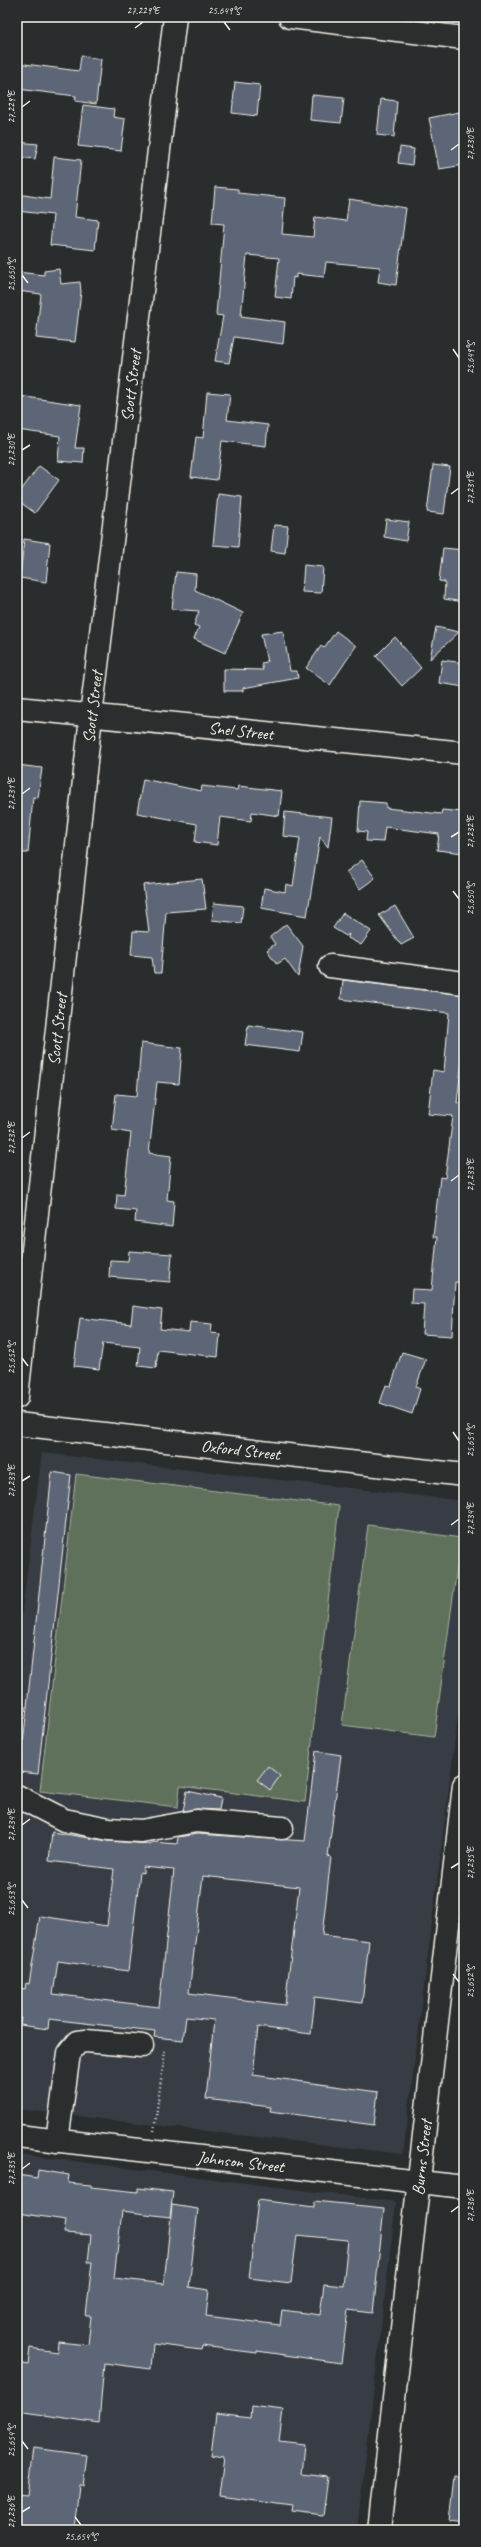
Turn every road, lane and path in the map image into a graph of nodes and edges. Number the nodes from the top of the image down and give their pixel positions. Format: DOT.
graph roads {
  1 [pos="176,17"];
  2 [pos="290,17"];
  3 [pos="464,38"];
  4 [pos="17,708"];
  5 [pos="91,716"];
  6 [pos="464,753"];
  7 [pos="330,966"];
  8 [pos="464,983"];
  9 [pos="17,1397"];
  10 [pos="17,1424"];
  11 [pos="464,1475"];
  12 [pos="464,1785"];
  13 [pos="17,1796"];
  14 [pos="282,1828"];
  15 [pos="142,2046"];
  16 [pos="165,2051"];
  17 [pos="17,2136"];
  18 [pos="57,2141"];
  19 [pos="151,2151"];
  20 [pos="418,2181"];
  21 [pos="464,2188"];
  22 [pos="379,2530"];
  1 -- 5 [label="street, Scott Street"];
  2 -- 3 [label="street"];
  4 -- 5 [label="street, Snel Street"];
  5 -- 6 [label="street, Snel Street"];
  5 -- 9 [label="street, Scott Street"];
  7 -- 8 [label="street"];
  10 -- 11 [label="street, Oxford Street"];
  12 -- 20 [label="street, Burns Street"];
  13 -- 14 [label="street"];
  15 -- 18 [label="street"];
  16 -- 19 [label="path"];
  17 -- 18 [label="street, Johnson Street"];
  18 -- 19 [label="street, Johnson Street"];
  19 -- 20 [label="street, Johnson Street"];
  20 -- 21 [label="street, Johnson Street"];
  20 -- 22 [label="street, Burns Street"];
}
